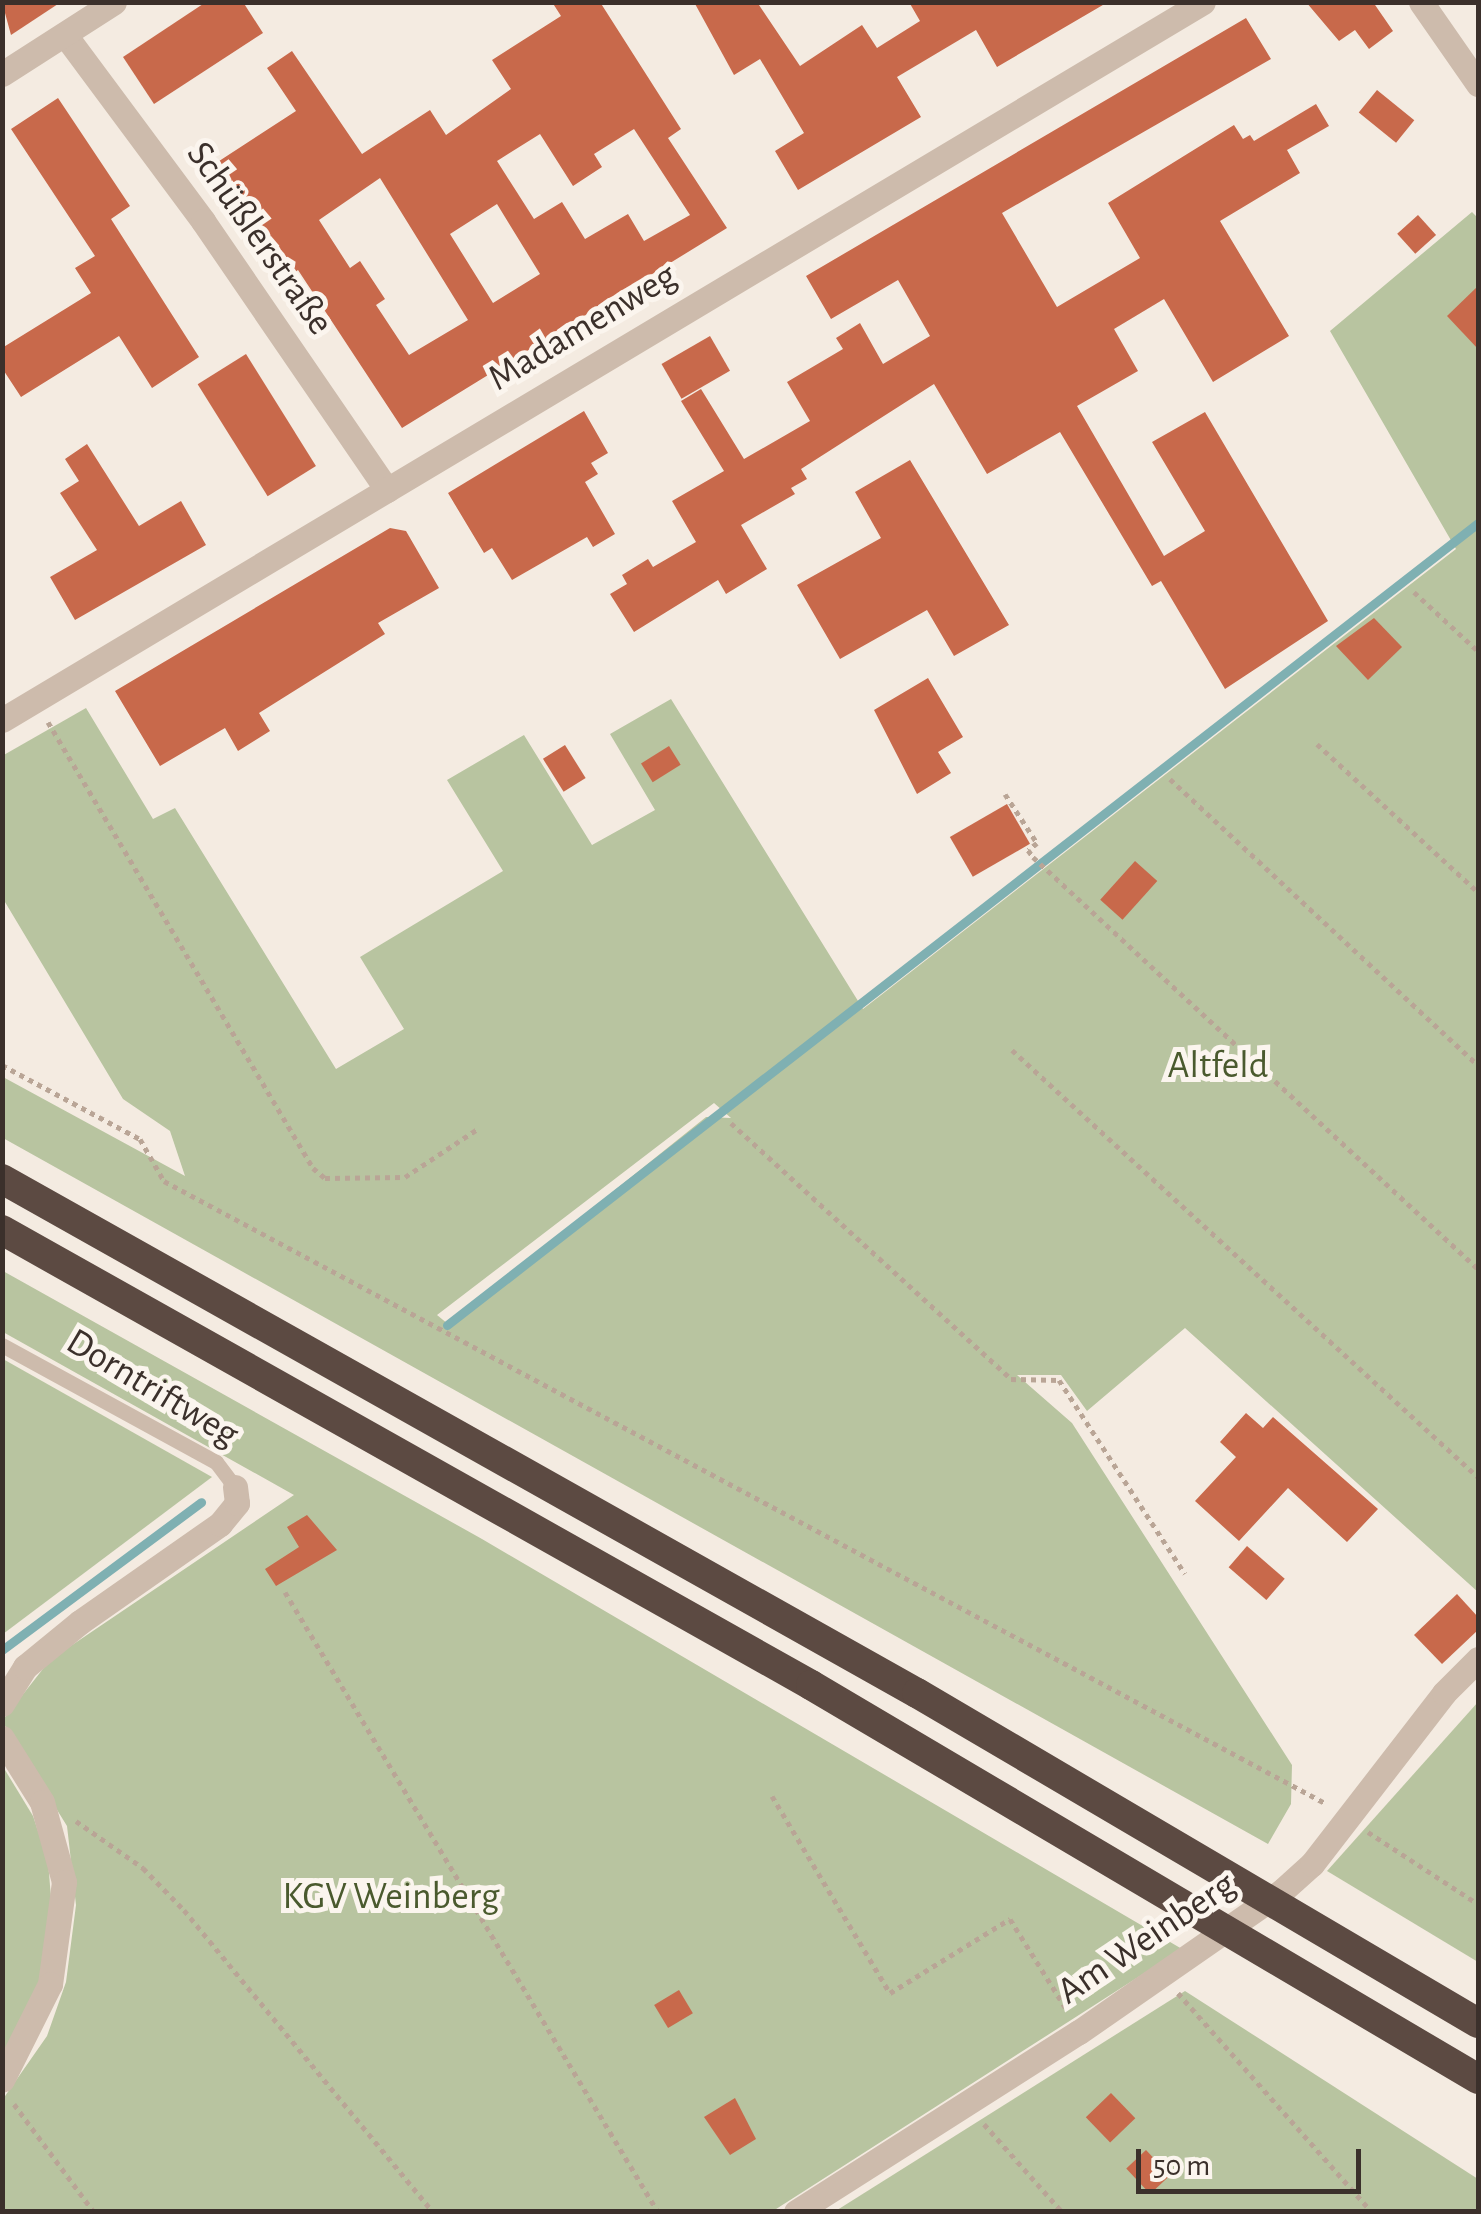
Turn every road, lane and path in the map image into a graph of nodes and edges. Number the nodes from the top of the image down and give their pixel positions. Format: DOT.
graph roads {
  1 [pos="114,2"];
  2 [pos="1203,2"];
  3 [pos="1421,2"];
  4 [pos="65,35"];
  5 [pos="2,74"];
  6 [pos="1478,84"];
  7 [pos="387,490"];
  8 [pos="1414,592"];
  9 [pos="1478,651"];
  10 [pos="2,720"];
  11 [pos="52,728"];
  12 [pos="1317,744"];
  13 [pos="1170,779"];
  14 [pos="1005,794"];
  15 [pos="1478,892"];
  16 [pos="1012,1050"];
  17 [pos="1478,1064"];
  18 [pos="2,1065"];
  19 [pos="731,1122"];
  20 [pos="479,1128"];
  21 [pos="2,1179"];
  22 [pos="2,1230"];
  23 [pos="1478,1269"];
  24 [pos="2,1345"];
  25 [pos="1478,1478"];
  26 [pos="235,1487"];
  27 [pos="1185,1574"];
  28 [pos="285,1592"];
  29 [pos="1478,1659"];
  30 [pos="2,1704"];
  31 [pos="2,1738"];
  32 [pos="772,1796"];
  33 [pos="42,1802"];
  34 [pos="1348,1819"];
  35 [pos="1478,1904"];
  36 [pos="1162,1976"];
  37 [pos="1478,2023"];
  38 [pos="1078,2032"];
  39 [pos="1478,2079"];
  40 [pos="5,2087"];
  41 [pos="963,2103"];
  42 [pos="94,2212"];
  43 [pos="433,2212"];
  44 [pos="658,2212"];
  45 [pos="796,2212"];
  46 [pos="1062,2212"];
  47 [pos="1372,2212"];
  1 -- 4 [label="street"];
  2 -- 7 [label="street, Madamenweg"];
  3 -- 6 [label="street"];
  4 -- 5 [label="street"];
  4 -- 7 [label="street, Schüßlerstraße"];
  7 -- 10 [label="street, Madamenweg"];
  8 -- 9 [label="path"];
  11 -- 20 [label="path"];
  12 -- 15 [label="path"];
  13 -- 17 [label="path"];
  14 -- 23 [label="path"];
  16 -- 25 [label="path"];
  18 -- 34 [label="path"];
  19 -- 27 [label="path"];
  21 -- 37 [label="highway"];
  22 -- 39 [label="highway"];
  24 -- 26 [label="lane, Dorntriftweg"];
  26 -- 30 [label="street, Dorntriftweg"];
  28 -- 44 [label="path"];
  29 -- 34 [label="street, Am Weinberg"];
  31 -- 33 [label="street"];
  32 -- 38 [label="path"];
  33 -- 40 [label="street"];
  33 -- 43 [label="path"];
  34 -- 35 [label="path"];
  34 -- 36 [label="street, Am Weinberg"];
  36 -- 38 [label="street, Am Weinberg"];
  36 -- 47 [label="path"];
  38 -- 41 [label="street, Am Weinberg"];
  40 -- 42 [label="path"];
  41 -- 45 [label="street, Am Weinberg"];
  41 -- 46 [label="path"];
}
